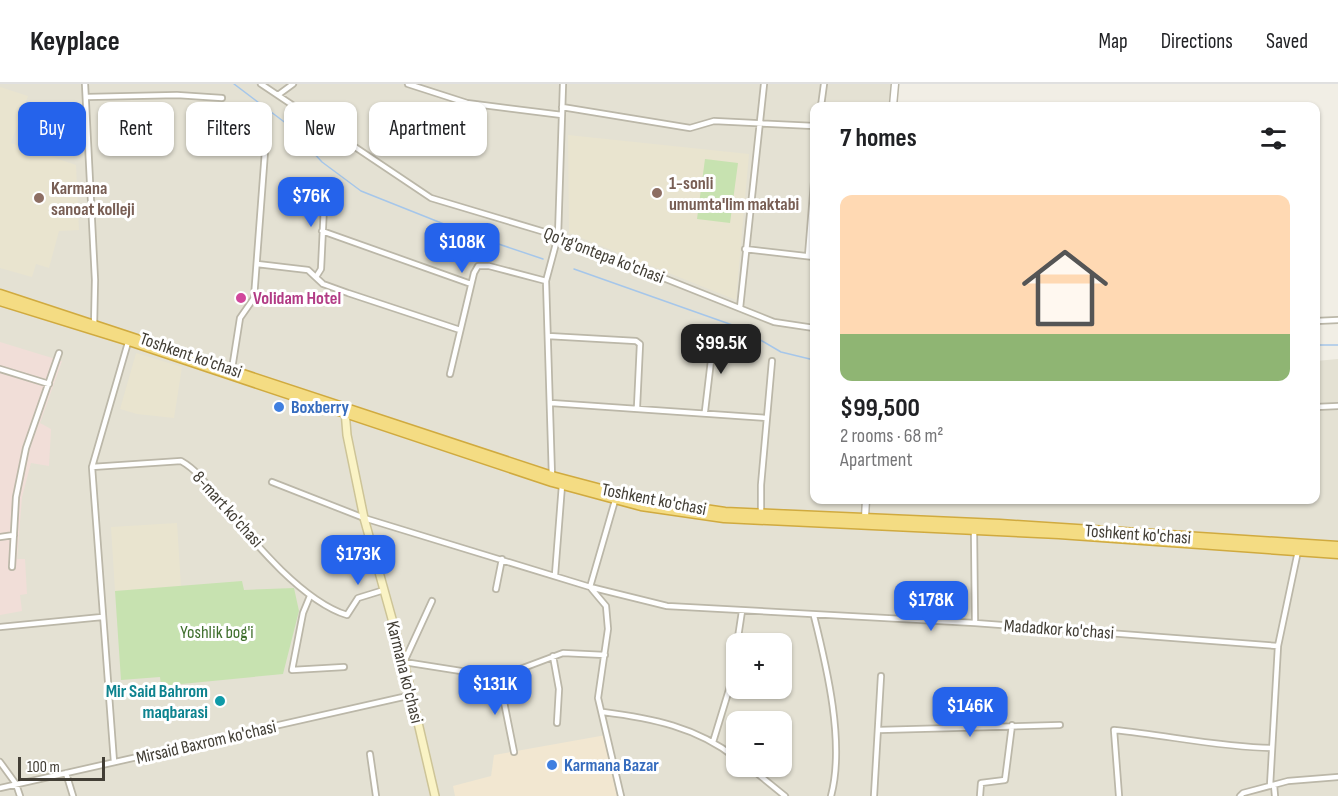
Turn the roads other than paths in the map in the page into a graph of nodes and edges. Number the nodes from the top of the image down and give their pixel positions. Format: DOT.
graph roads {
  1 [pos="85,84"];
  2 [pos="261,84"];
  3 [pos="293,84"];
  4 [pos="408,84"];
  5 [pos="563,84"];
  6 [pos="764,84"];
  7 [pos="824,84"];
  8 [pos="895,84"];
  9 [pos="278,96"];
  10 [pos="87,97"];
  11 [pos="222,98"];
  12 [pos="822,102"];
  13 [pos="893,102"];
  14 [pos="562,107"];
  15 [pos="562,115"];
  16 [pos="760,124"];
  17 [pos="810,126"];
  18 [pos="265,156"];
  19 [pos="326,185"];
  20 [pos="322,231"];
  21 [pos="810,231"];
  22 [pos="558,236"];
  23 [pos="746,249"];
  24 [pos="808,256"];
  25 [pos="257,264"];
  26 [pos="316,277"];
  27 [pos="546,281"];
  28 [pos="471,284"];
  29 [pos="0,294"];
  30 [pos="0,301"];
  31 [pos="740,308"];
  32 [pos="1338,320"];
  33 [pos="1320,321"];
  34 [pos="94,327"];
  35 [pos="810,327"];
  36 [pos="460,330"];
  37 [pos="714,335"];
  38 [pos="548,336"];
  39 [pos="130,338"];
  40 [pos="59,353"];
  41 [pos="772,361"];
  42 [pos="0,369"];
  43 [pos="232,369"];
  44 [pos="450,374"];
  45 [pos="49,384"];
  46 [pos="551,402"];
  47 [pos="1338,406"];
  48 [pos="636,407"];
  49 [pos="1320,407"];
  50 [pos="345,411"];
  51 [pos="705,411"];
  52 [pos="766,418"];
  53 [pos="92,467"];
  54 [pos="552,479"];
  55 [pos="272,482"];
  56 [pos="562,485"];
  57 [pos="616,497"];
  58 [pos="866,504"];
  59 [pos="761,513"];
  60 [pos="364,518"];
  61 [pos="864,521"];
  62 [pos="974,530"];
  63 [pos="14,535"];
  64 [pos="0,537"];
  65 [pos="1338,546"];
  66 [pos="1298,552"];
  67 [pos="1338,554"];
  68 [pos="501,559"];
  69 [pos="12,567"];
  70 [pos="555,575"];
  71 [pos="590,587"];
  72 [pos="496,589"];
  73 [pos="384,591"];
  74 [pos="310,596"];
  75 [pos="432,601"];
  76 [pos="741,611"];
  77 [pos="814,616"];
  78 [pos="102,617"];
  79 [pos="975,623"];
  80 [pos="0,627"];
  81 [pos="738,633"];
  82 [pos="1278,646"];
  83 [pos="605,655"];
  84 [pos="553,656"];
  85 [pos="404,662"];
  86 [pos="344,668"];
  87 [pos="881,676"];
  88 [pos="499,677"];
  89 [pos="412,695"];
  90 [pos="726,699"];
  91 [pos="603,712"];
  92 [pos="557,723"];
  93 [pos="1012,725"];
  94 [pos="1060,725"];
  95 [pos="879,730"];
  96 [pos="713,742"];
  97 [pos="1271,748"];
  98 [pos="726,751"];
  99 [pos="514,752"];
  100 [pos="370,754"];
  101 [pos="0,762"];
  102 [pos="114,762"];
  103 [pos="66,772"];
  104 [pos="762,777"];
  105 [pos="1338,777"];
  106 [pos="16,784"];
  107 [pos="1272,785"];
  108 [pos="0,788"];
  109 [pos="20,796"];
  110 [pos="73,796"];
  111 [pos="376,796"];
  112 [pos="435,796"];
  113 [pos="621,796"];
  114 [pos="785,796"];
  115 [pos="831,796"];
  116 [pos="874,796"];
  117 [pos="980,796"];
  118 [pos="1119,796"];
  119 [pos="1240,796"];
  120 [pos="1275,796"];
  1 -- 10 [label="street"];
  2 -- 9 [label="street, Qo'rg'ontepa ko'chasi"];
  3 -- 9 [label="street"];
  4 -- 15 [label="street"];
  5 -- 14 [label="street"];
  6 -- 16 [label="street"];
  7 -- 12 [label="street"];
  8 -- 13 [label="street"];
  9 -- 22 [label="street, Qo'rg'ontepa ko'chasi"];
  10 -- 11 [label="street"];
  10 -- 34 [label="street"];
  14 -- 15 [label="street"];
  14 -- 16 [label="street"];
  15 -- 22 [label="street"];
  16 -- 17 [label="street"];
  16 -- 23 [label="street"];
  18 -- 25 [label="street"];
  19 -- 20 [label="street"];
  20 -- 26 [label="street"];
  20 -- 28 [label="street"];
  21 -- 24 [label="street"];
  22 -- 27 [label="street"];
  22 -- 31 [label="street, Qo'rg'ontepa ko'chasi"];
  23 -- 24 [label="street"];
  23 -- 31 [label="street"];
  25 -- 26 [label="street"];
  25 -- 43 [label="street"];
  26 -- 36 [label="street"];
  27 -- 28 [label="street"];
  27 -- 38 [label="street"];
  28 -- 36 [label="street"];
  29 -- 34 [label="highway, Toshkent ko'chasi"];
  30 -- 34 [label="highway, Toshkent ko'chasi"];
  31 -- 35 [label="street, Qo'rg'ontepa ko'chasi"];
  32 -- 33 [label="street"];
  34 -- 39 [label="highway, Toshkent ko'chasi"];
  36 -- 44 [label="street"];
  37 -- 51 [label="street"];
  38 -- 46 [label="street"];
  38 -- 48 [label="street"];
  39 -- 43 [label="highway, Toshkent ko'chasi"];
  39 -- 50 [label="highway, Toshkent ko'chasi"];
  39 -- 53 [label="street"];
  40 -- 45 [label="street"];
  41 -- 52 [label="street"];
  42 -- 45 [label="street"];
  43 -- 50 [label="highway, Toshkent ko'chasi"];
  45 -- 63 [label="street"];
  46 -- 48 [label="street"];
  46 -- 54 [label="street"];
  47 -- 49 [label="street"];
  48 -- 51 [label="street"];
  50 -- 54 [label="highway, Toshkent ko'chasi"];
  50 -- 60 [label="main road, Karmana ko'chasi"];
  51 -- 52 [label="street"];
  52 -- 59 [label="street"];
  53 -- 74 [label="street, 8-mart ko'chasi"];
  53 -- 78 [label="street"];
  54 -- 56 [label="highway, Toshkent ko'chasi"];
  54 -- 57 [label="highway, Toshkent ko'chasi"];
  55 -- 60 [label="street, Madadkor ko'chasi"];
  56 -- 57 [label="highway, Toshkent ko'chasi"];
  56 -- 70 [label="street"];
  57 -- 59 [label="highway, Toshkent ko'chasi"];
  57 -- 61 [label="highway, Toshkent ko'chasi"];
  57 -- 71 [label="street"];
  58 -- 61 [label="street"];
  59 -- 61 [label="highway, Toshkent ko'chasi"];
  60 -- 68 [label="street, Madadkor ko'chasi"];
  60 -- 73 [label="main road, Karmana ko'chasi"];
  61 -- 62 [label="highway, Toshkent ko'chasi"];
  61 -- 65 [label="highway, Toshkent ko'chasi"];
  62 -- 66 [label="highway, Toshkent ko'chasi"];
  62 -- 79 [label="street"];
  63 -- 64 [label="street"];
  63 -- 69 [label="street"];
  66 -- 67 [label="highway, Toshkent ko'chasi"];
  66 -- 82 [label="street"];
  68 -- 70 [label="street, Madadkor ko'chasi"];
  68 -- 72 [label="street"];
  70 -- 71 [label="street, Madadkor ko'chasi"];
  71 -- 76 [label="street, Madadkor ko'chasi"];
  71 -- 83 [label="street"];
  73 -- 74 [label="street, 8-mart ko'chasi"];
  73 -- 85 [label="main road, Karmana ko'chasi"];
  74 -- 86 [label="street"];
  75 -- 85 [label="street"];
  76 -- 77 [label="street, Madadkor ko'chasi"];
  76 -- 81 [label="street"];
  77 -- 79 [label="street, Madadkor ko'chasi"];
  77 -- 115 [label="street"];
  78 -- 80 [label="street"];
  78 -- 102 [label="street"];
  79 -- 82 [label="street, Madadkor ko'chasi"];
  82 -- 97 [label="street"];
  83 -- 84 [label="street"];
  83 -- 91 [label="street"];
  84 -- 88 [label="street"];
  84 -- 92 [label="street"];
  85 -- 88 [label="street"];
  85 -- 89 [label="main road, Karmana ko'chasi"];
  87 -- 95 [label="street"];
  88 -- 99 [label="street"];
  89 -- 102 [label="street, Mirsaid Baxrom ko'chasi"];
  89 -- 112 [label="main road, Karmana ko'chasi"];
  90 -- 96 [label="street"];
  91 -- 96 [label="street"];
  91 -- 113 [label="street"];
  93 -- 94 [label="street"];
  93 -- 95 [label="street"];
  93 -- 117 [label="street"];
  95 -- 116 [label="street"];
  96 -- 98 [label="street"];
  97 -- 107 [label="street"];
  97 -- 118 [label="street"];
  100 -- 111 [label="street"];
  101 -- 106 [label="street"];
  102 -- 103 [label="street, Mirsaid Baxrom ko'chasi"];
  103 -- 106 [label="street, Mirsaid Baxrom ko'chasi"];
  103 -- 110 [label="street"];
  104 -- 114 [label="street"];
  105 -- 107 [label="street"];
  106 -- 108 [label="street, Mirsaid Baxrom ko'chasi"];
  106 -- 109 [label="street"];
  107 -- 119 [label="street"];
  107 -- 120 [label="street"];
}
